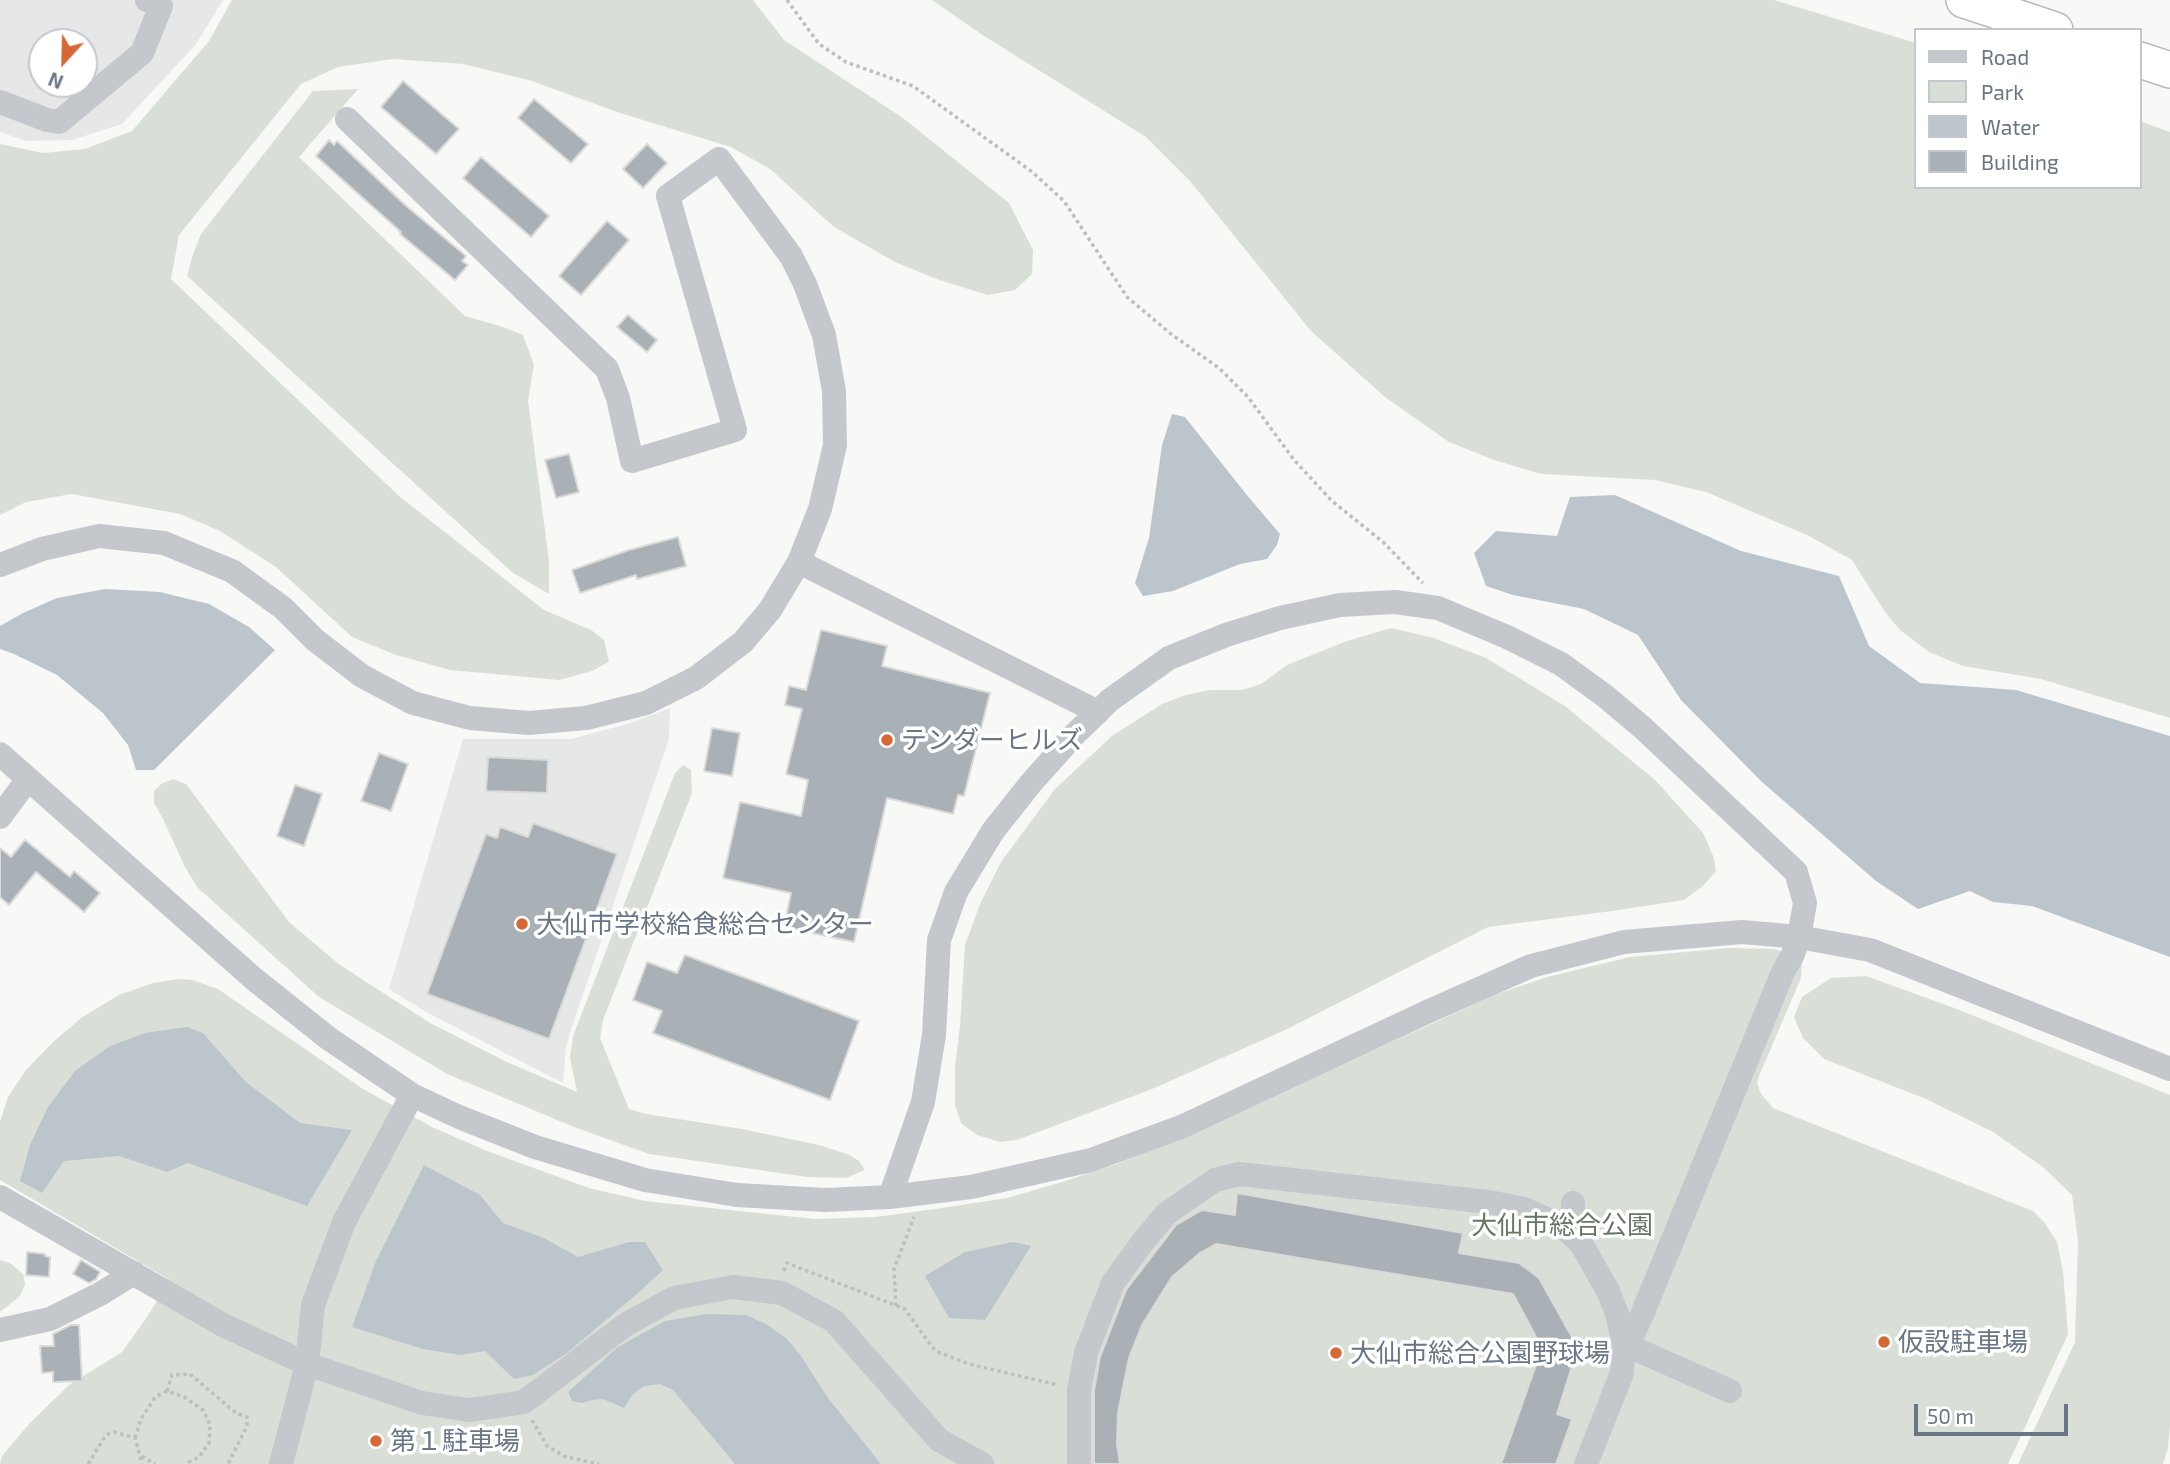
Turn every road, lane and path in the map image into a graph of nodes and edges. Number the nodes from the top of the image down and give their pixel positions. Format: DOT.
graph roads {
  1 [pos="147,0"];
  2 [pos="787,0"];
  3 [pos="1965,0"];
  4 [pos="2049,28"];
  5 [pos="2142,61"];
  6 [pos="2170,70"];
  7 [pos="0,102"];
  8 [pos="347,119"];
  9 [pos="799,562"];
  10 [pos="0,565"];
  11 [pos="1438,608"];
  12 [pos="1098,712"];
  13 [pos="0,754"];
  14 [pos="28,779"];
  15 [pos="0,817"];
  16 [pos="1799,937"];
  17 [pos="2170,1069"];
  18 [pos="412,1095"];
  19 [pos="927,1192"];
  20 [pos="890,1196"];
  21 [pos="0,1197"];
  22 [pos="1573,1203"];
  23 [pos="1583,1245"];
  24 [pos="134,1273"];
  25 [pos="775,1292"];
  26 [pos="896,1306"];
  27 [pos="0,1330"];
  28 [pos="1624,1344"];
  29 [pos="307,1364"];
  30 [pos="1079,1390"];
  31 [pos="167,1391"];
  32 [pos="1730,1391"];
  33 [pos="524,1402"];
  34 [pos="135,1438"];
  35 [pos="142,1457"];
  36 [pos="88,1464"];
  37 [pos="142,1464"];
  38 [pos="155,1464"];
  39 [pos="186,1464"];
  40 [pos="228,1464"];
  41 [pos="281,1464"];
  42 [pos="599,1464"];
  43 [pos="982,1464"];
  44 [pos="1079,1464"];
  45 [pos="1586,1464"];
  1 -- 7 [label="street"];
  2 -- 11 [label="path"];
  3 -- 4 [label="highway"];
  5 -- 6 [label="highway"];
  8 -- 9 [label="street"];
  9 -- 10 [label="street"];
  9 -- 12 [label="street"];
  11 -- 12 [label="street"];
  11 -- 16 [label="street"];
  12 -- 20 [label="street"];
  13 -- 14 [label="street"];
  14 -- 15 [label="street"];
  14 -- 18 [label="street"];
  16 -- 17 [label="street"];
  16 -- 19 [label="street"];
  16 -- 28 [label="street"];
  18 -- 20 [label="street"];
  18 -- 29 [label="street"];
  19 -- 20 [label="street"];
  19 -- 26 [label="path"];
  21 -- 24 [label="street"];
  22 -- 23 [label="street"];
  23 -- 28 [label="street"];
  23 -- 30 [label="street"];
  24 -- 27 [label="street"];
  24 -- 29 [label="street"];
  25 -- 26 [label="path"];
  25 -- 33 [label="street"];
  25 -- 43 [label="street"];
  26 -- 30 [label="path"];
  28 -- 32 [label="street"];
  28 -- 45 [label="street"];
  29 -- 33 [label="street"];
  29 -- 41 [label="street"];
  30 -- 44 [label="street"];
  31 -- 34 [label="path"];
  31 -- 39 [label="path"];
  31 -- 40 [label="path"];
  33 -- 42 [label="path"];
  34 -- 35 [label="path"];
  34 -- 36 [label="path"];
  35 -- 37 [label="path"];
  35 -- 38 [label="path"];
}
